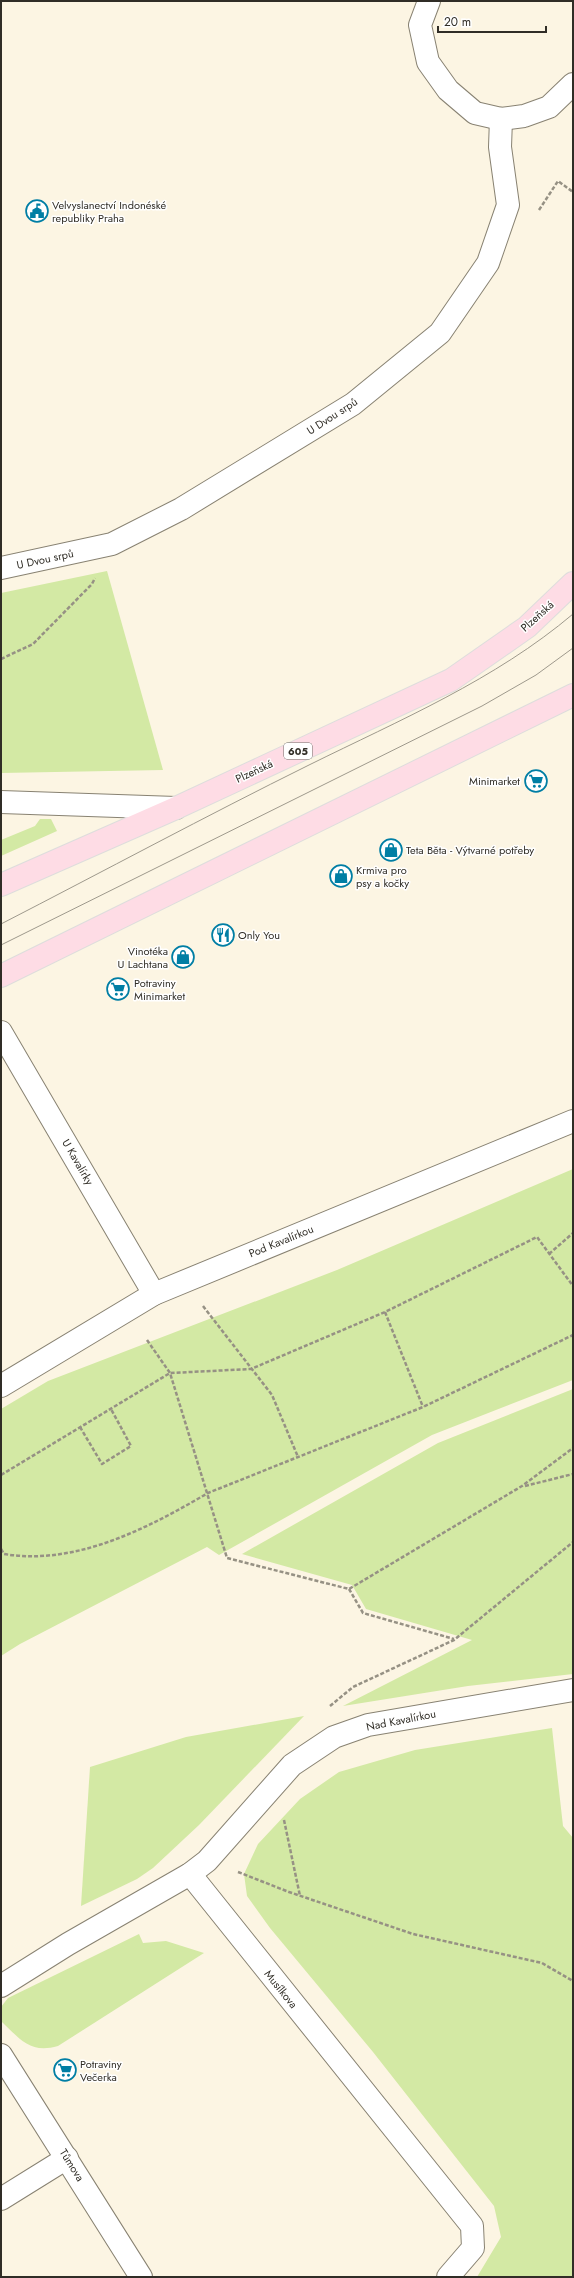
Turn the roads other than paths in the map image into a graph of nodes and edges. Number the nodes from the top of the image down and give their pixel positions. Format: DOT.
graph roads {
  1 [pos="429,1"];
  2 [pos="573,84"];
  3 [pos="501,119"];
  4 [pos="1,568"];
  5 [pos="573,583"];
  6 [pos="573,695"];
  7 [pos="1,802"];
  8 [pos="176,808"];
  9 [pos="1,885"];
  10 [pos="1,976"];
  11 [pos="1,1032"];
  12 [pos="573,1121"];
  13 [pos="154,1294"];
  14 [pos="1,1386"];
  15 [pos="573,1690"];
  16 [pos="190,1874"];
  17 [pos="1,1986"];
  18 [pos="1,2055"];
  19 [pos="67,2158"];
  20 [pos="1,2199"];
  21 [pos="141,2277"];
  22 [pos="448,2277"];
  1 -- 3 [label="street"];
  2 -- 3 [label="street"];
  3 -- 4 [label="street, U Dvou srpů"];
  5 -- 8 [label="main road, Plzeňská / 605"];
  6 -- 10 [label="main road"];
  7 -- 8 [label="street"];
  8 -- 9 [label="main road, Plzeňská / 605"];
  11 -- 13 [label="street, U Kavalírky"];
  12 -- 13 [label="street, Pod Kavalírkou"];
  13 -- 14 [label="street, Pod Kavalírkou"];
  15 -- 16 [label="street, Nad Kavalírkou"];
  16 -- 17 [label="street"];
  16 -- 22 [label="street, Musílkova"];
  18 -- 19 [label="street, Tůmova"];
  19 -- 20 [label="street"];
  19 -- 21 [label="street, Tůmova"];
}
